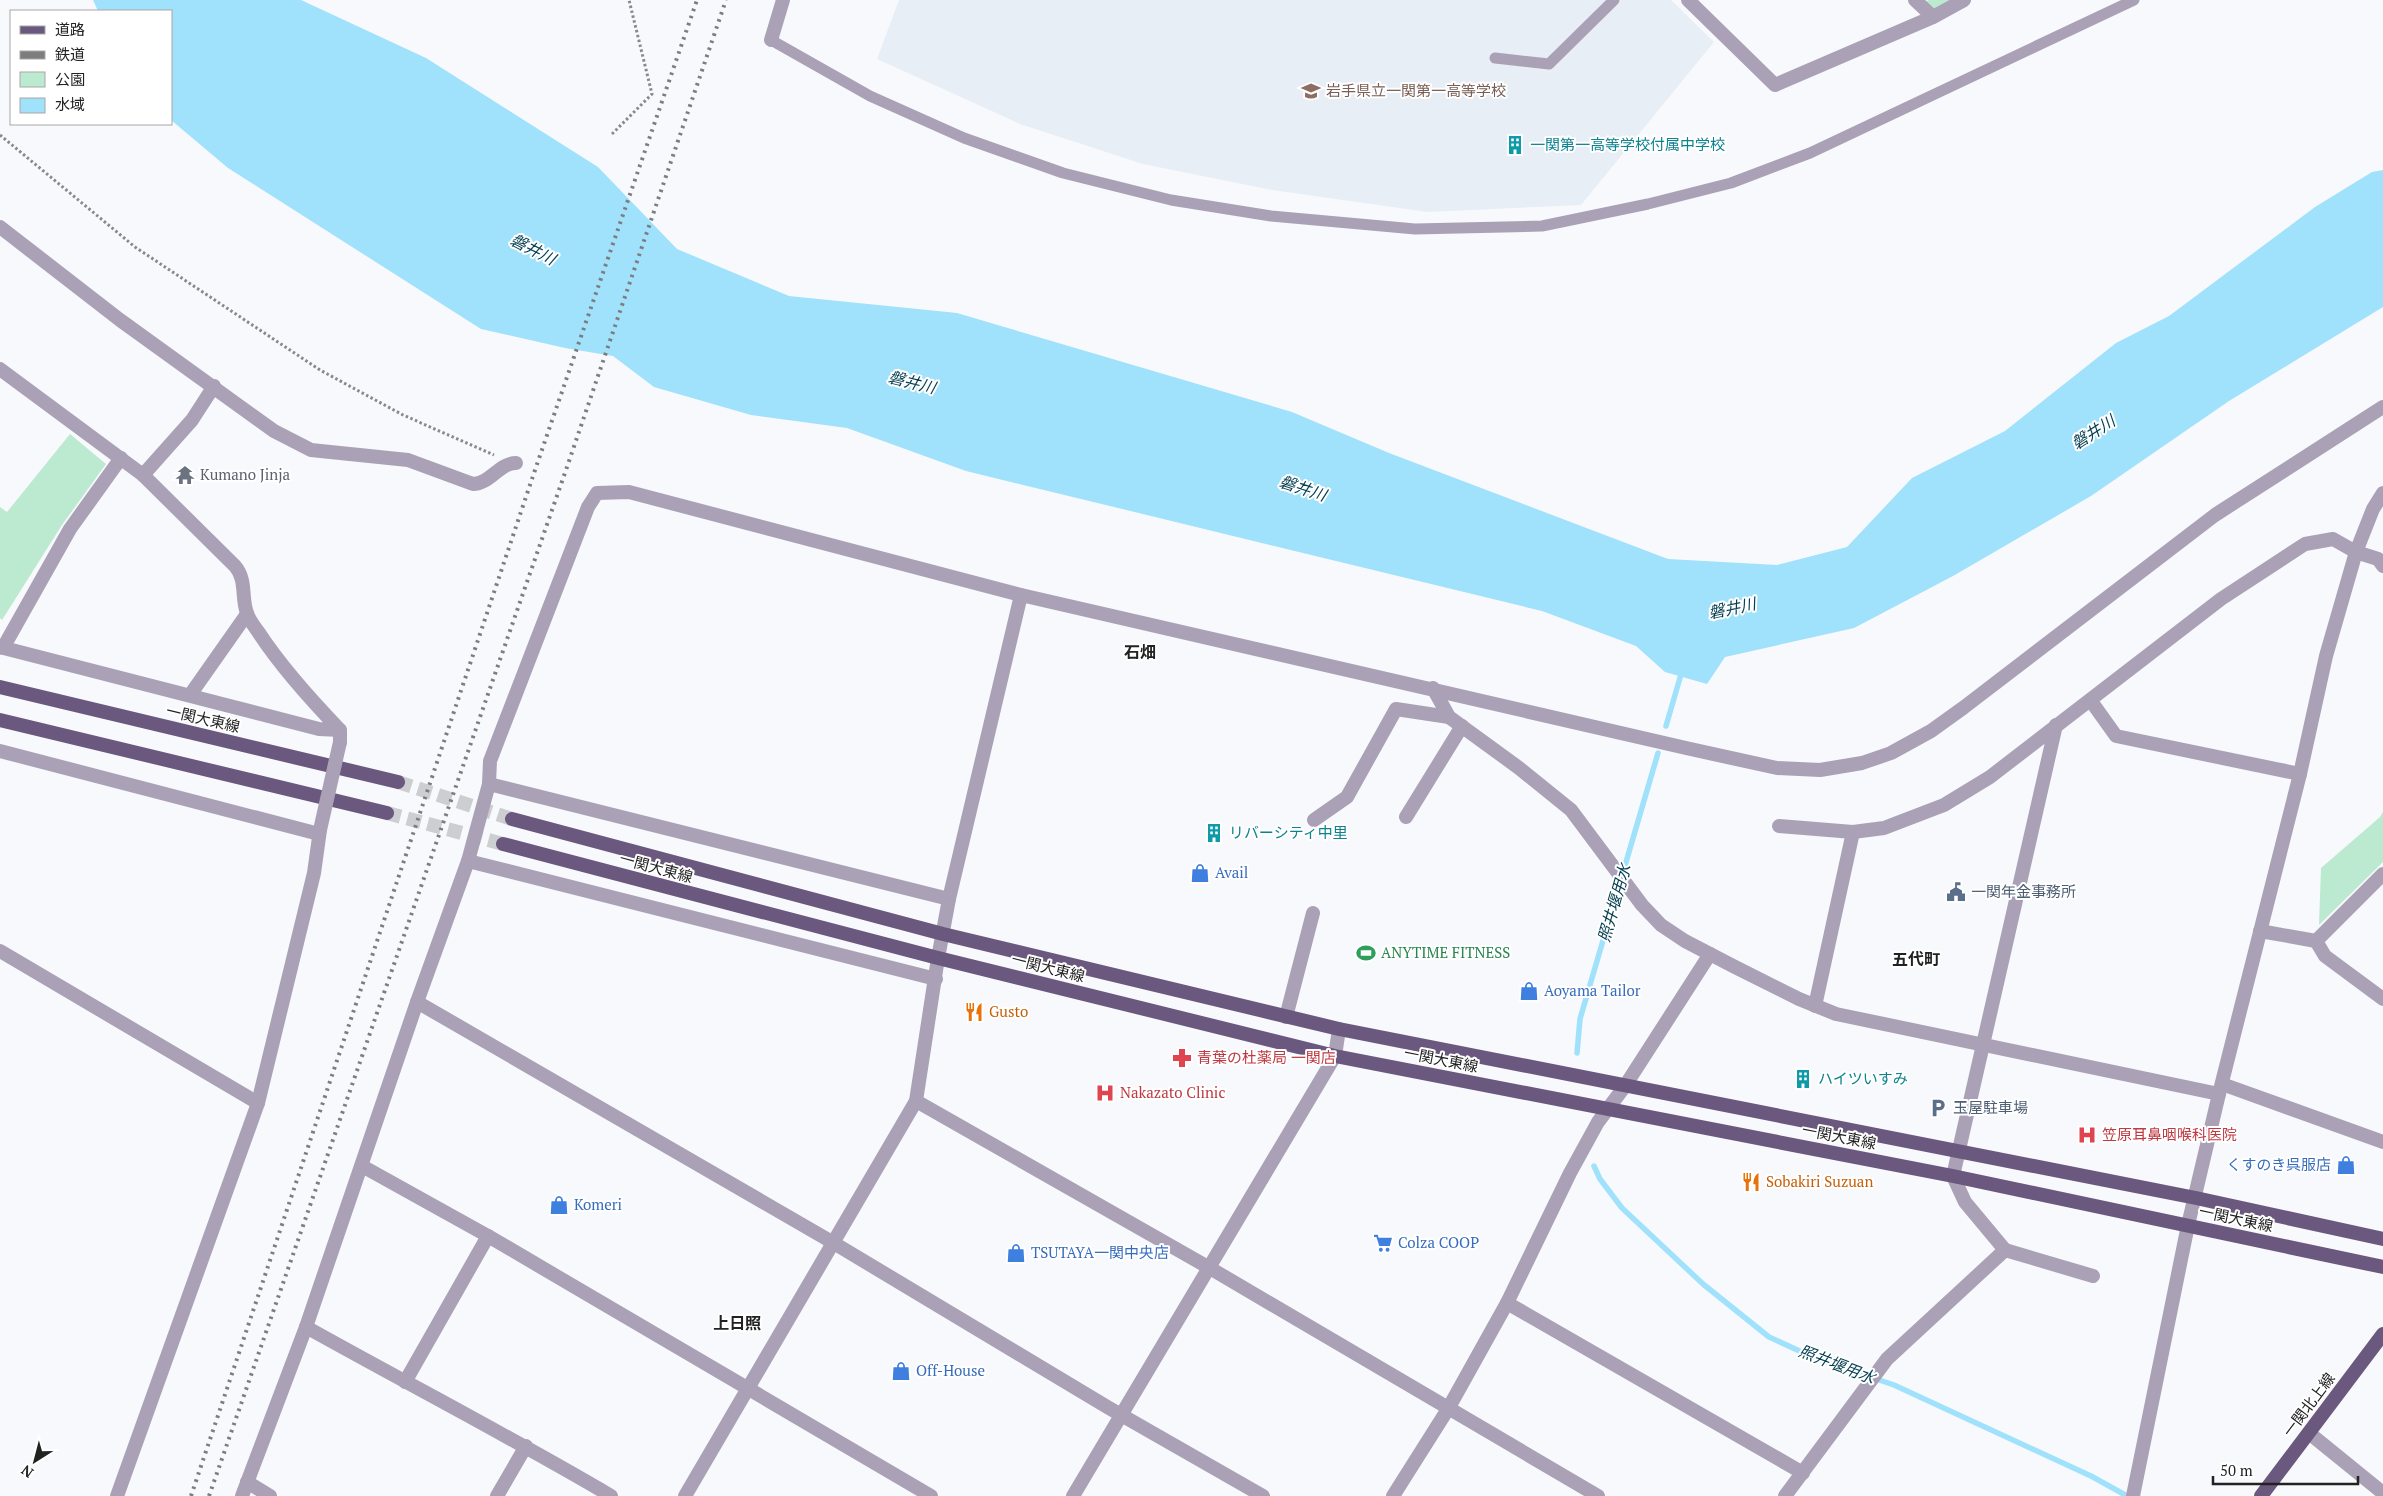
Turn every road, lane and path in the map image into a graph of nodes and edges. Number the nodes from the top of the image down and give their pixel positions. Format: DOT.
graph roads {
  1 [pos="630,0"];
  2 [pos="783,0"];
  3 [pos="1614,0"];
  4 [pos="1688,0"];
  5 [pos="1915,0"];
  6 [pos="1964,0"];
  7 [pos="2134,0"];
  8 [pos="1933,17"];
  9 [pos="770,40"];
  10 [pos="1495,58"];
  11 [pos="612,134"];
  12 [pos="0,135"];
  13 [pos="0,227"];
  14 [pos="0,369"];
  15 [pos="214,386"];
  16 [pos="2383,408"];
  17 [pos="121,458"];
  18 [pos="516,463"];
  19 [pos="143,475"];
  20 [pos="2383,493"];
  21 [pos="2356,552"];
  22 [pos="2381,558"];
  23 [pos="1021,595"];
  24 [pos="247,614"];
  25 [pos="1,648"];
  26 [pos="0,687"];
  27 [pos="1434,688"];
  28 [pos="190,695"];
  29 [pos="2091,701"];
  30 [pos="1449,717"];
  31 [pos="0,720"];
  32 [pos="1462,726"];
  33 [pos="2056,726"];
  34 [pos="340,736"];
  35 [pos="0,751"];
  36 [pos="2300,774"];
  37 [pos="398,782"];
  38 [pos="489,784"];
  39 [pos="387,813"];
  40 [pos="1406,817"];
  41 [pos="512,819"];
  42 [pos="1314,820"];
  43 [pos="1779,826"];
  44 [pos="320,832"];
  45 [pos="1853,832"];
  46 [pos="503,844"];
  47 [pos="468,861"];
  48 [pos="2383,874"];
  49 [pos="949,899"];
  50 [pos="1313,913"];
  51 [pos="2260,931"];
  52 [pos="943,934"];
  53 [pos="2316,941"];
  54 [pos="0,951"];
  55 [pos="1710,954"];
  56 [pos="938,958"];
  57 [pos="936,979"];
  58 [pos="2383,999"];
  59 [pos="417,1002"];
  60 [pos="1815,1006"];
  61 [pos="1286,1017"];
  62 [pos="1339,1029"];
  63 [pos="1982,1046"];
  64 [pos="1335,1056"];
  65 [pos="1625,1086"];
  66 [pos="2220,1089"];
  67 [pos="916,1101"];
  68 [pos="258,1103"];
  69 [pos="1607,1108"];
  70 [pos="2383,1142"];
  71 [pos="1957,1153"];
  72 [pos="362,1166"];
  73 [pos="1953,1176"];
  74 [pos="2196,1198"];
  75 [pos="2188,1226"];
  76 [pos="488,1236"];
  77 [pos="2383,1239"];
  78 [pos="832,1242"];
  79 [pos="2005,1250"];
  80 [pos="1208,1267"];
  81 [pos="2383,1267"];
  82 [pos="2093,1276"];
  83 [pos="1507,1303"];
  84 [pos="306,1326"];
  85 [pos="2383,1334"];
  86 [pos="405,1382"];
  87 [pos="748,1388"];
  88 [pos="1448,1409"];
  89 [pos="1120,1414"];
  90 [pos="2309,1433"];
  91 [pos="526,1446"];
  92 [pos="1803,1472"];
  93 [pos="247,1482"];
  94 [pos="2383,1493"];
  95 [pos="2133,1494"];
  96 [pos="117,1496"];
  97 [pos="242,1496"];
  98 [pos="270,1496"];
  99 [pos="497,1496"];
  100 [pos="611,1496"];
  101 [pos="685,1496"];
  102 [pos="931,1496"];
  103 [pos="1073,1496"];
  104 [pos="1263,1496"];
  105 [pos="1393,1496"];
  106 [pos="1598,1496"];
  107 [pos="1785,1496"];
  108 [pos="2261,1496"];
  1 -- 11 [label="path"];
  2 -- 9 [label="street"];
  3 -- 10 [label="lane"];
  4 -- 8 [label="street"];
  5 -- 8 [label="street"];
  6 -- 8 [label="street"];
  7 -- 9 [label="lane"];
  12 -- 18 [label="path"];
  13 -- 15 [label="street"];
  14 -- 17 [label="street"];
  15 -- 18 [label="street"];
  15 -- 19 [label="street"];
  16 -- 27 [label="street"];
  17 -- 19 [label="street"];
  17 -- 25 [label="street"];
  19 -- 24 [label="street"];
  20 -- 21 [label="street"];
  21 -- 22 [label="street"];
  21 -- 29 [label="street"];
  21 -- 36 [label="street"];
  23 -- 27 [label="street"];
  23 -- 38 [label="street"];
  23 -- 49 [label="street"];
  24 -- 28 [label="street"];
  24 -- 34 [label="street"];
  25 -- 28 [label="street"];
  26 -- 37 [label="main road, 一関大東線"];
  27 -- 30 [label="street"];
  28 -- 34 [label="street"];
  29 -- 33 [label="street"];
  29 -- 36 [label="street"];
  30 -- 32 [label="street"];
  30 -- 42 [label="street"];
  31 -- 39 [label="main road"];
  32 -- 40 [label="street"];
  32 -- 55 [label="street"];
  33 -- 45 [label="street"];
  33 -- 63 [label="street"];
  34 -- 44 [label="street, bridge"];
  35 -- 44 [label="street"];
  36 -- 51 [label="street"];
  38 -- 47 [label="street"];
  38 -- 49 [label="street"];
  41 -- 52 [label="main road, 一関大東線"];
  43 -- 45 [label="street"];
  44 -- 68 [label="street"];
  45 -- 60 [label="street"];
  46 -- 56 [label="main road, 一関大東線"];
  47 -- 57 [label="street"];
  47 -- 59 [label="street"];
  48 -- 53 [label="street"];
  49 -- 52 [label="street"];
  50 -- 61 [label="street"];
  51 -- 53 [label="street"];
  51 -- 66 [label="street"];
  52 -- 56 [label="street"];
  52 -- 61 [label="main road, 一関大東線"];
  53 -- 58 [label="street"];
  54 -- 68 [label="street"];
  55 -- 60 [label="street"];
  55 -- 65 [label="street"];
  56 -- 57 [label="street"];
  56 -- 64 [label="main road, 一関大東線"];
  57 -- 67 [label="street"];
  59 -- 72 [label="street"];
  59 -- 78 [label="street"];
  60 -- 63 [label="street"];
  61 -- 62 [label="main road, 一関大東線"];
  62 -- 64 [label="street"];
  62 -- 65 [label="main road, 一関大東線"];
  63 -- 66 [label="street"];
  63 -- 71 [label="street"];
  64 -- 69 [label="main road, 一関大東線"];
  64 -- 80 [label="street"];
  65 -- 69 [label="street"];
  65 -- 71 [label="main road, 一関大東線"];
  66 -- 70 [label="street"];
  66 -- 74 [label="street"];
  67 -- 78 [label="street"];
  67 -- 80 [label="street"];
  68 -- 96 [label="street"];
  69 -- 73 [label="main road, 一関大東線"];
  69 -- 83 [label="street"];
  71 -- 73 [label="street"];
  71 -- 74 [label="main road, 一関大東線"];
  72 -- 76 [label="street"];
  72 -- 84 [label="street"];
  73 -- 75 [label="main road, 一関大東線"];
  73 -- 79 [label="street"];
  74 -- 75 [label="street"];
  74 -- 77 [label="main road, 一関大東線"];
  75 -- 81 [label="main road, 一関大東線"];
  75 -- 95 [label="street"];
  76 -- 86 [label="street"];
  76 -- 87 [label="street"];
  78 -- 87 [label="street"];
  78 -- 89 [label="street"];
  79 -- 82 [label="street"];
  79 -- 92 [label="street"];
  80 -- 88 [label="street"];
  80 -- 89 [label="street"];
  83 -- 88 [label="street"];
  83 -- 92 [label="street"];
  84 -- 86 [label="street"];
  84 -- 93 [label="street"];
  85 -- 90 [label="main road, 一関北上線"];
  86 -- 91 [label="street"];
  87 -- 101 [label="street"];
  87 -- 102 [label="street"];
  88 -- 105 [label="street"];
  88 -- 106 [label="street"];
  89 -- 103 [label="street"];
  89 -- 104 [label="street"];
  90 -- 94 [label="street"];
  90 -- 108 [label="main road, 一関北上線"];
  91 -- 99 [label="street"];
  91 -- 100 [label="street"];
  92 -- 107 [label="street"];
  93 -- 97 [label="street"];
  93 -- 98 [label="street"];
}
